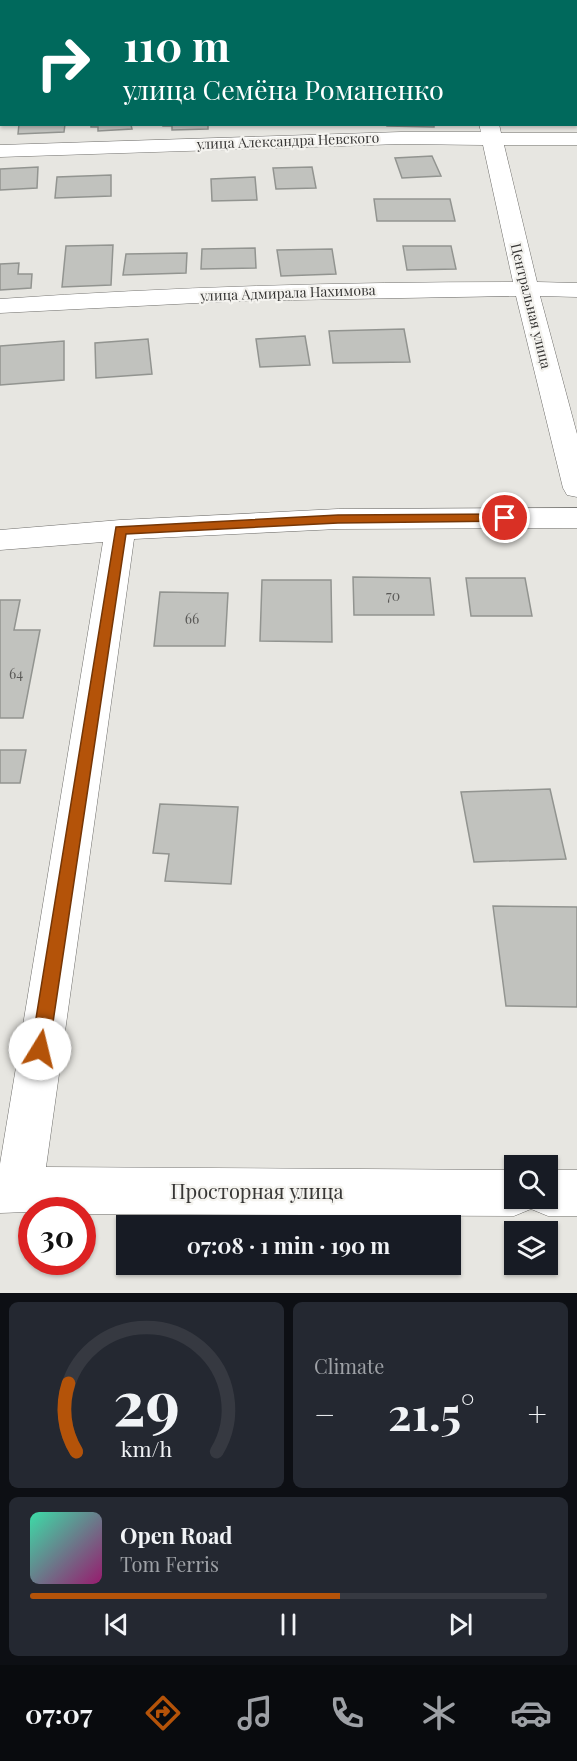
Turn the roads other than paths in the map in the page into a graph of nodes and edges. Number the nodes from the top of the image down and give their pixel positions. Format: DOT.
graph roads {
  1 [pos="490,131"];
  2 [pos="577,140"];
  3 [pos="0,151"];
  4 [pos="526,288"];
  5 [pos="577,290"];
  6 [pos="0,306"];
  7 [pos="577,488"];
  8 [pos="577,518"];
  9 [pos="120,530"];
  10 [pos="0,540"];
  11 [pos="9,1190"];
  12 [pos="504,1193"];
  13 [pos="558,1193"];
  14 [pos="577,1193"];
  1 -- 2 [label="street, улица Александра Невского"];
  1 -- 3 [label="street, улица Александра Невского"];
  1 -- 4 [label="street, Центральная улица"];
  4 -- 5 [label="street, улица Адмирала Нахимова"];
  4 -- 6 [label="street, улица Адмирала Нахимова"];
  4 -- 7 [label="street, Центральная улица"];
  8 -- 9 [label="street"];
  9 -- 10 [label="street"];
  9 -- 11 [label="street"];
  11 -- 12 [label="street, Просторная улица"];
  13 -- 14 [label="street"];
}
